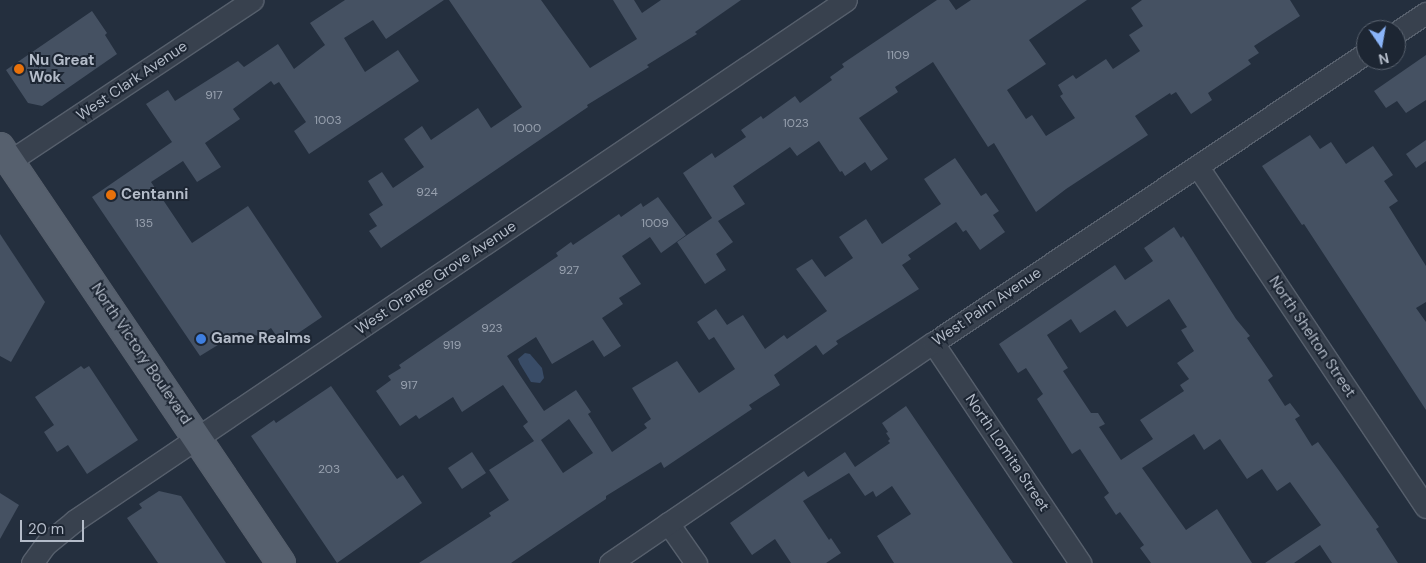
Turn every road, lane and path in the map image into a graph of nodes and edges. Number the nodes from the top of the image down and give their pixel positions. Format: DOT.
graph roads {
  1 [pos="252,0"];
  2 [pos="846,0"];
  3 [pos="1426,13"];
  4 [pos="1406,26"];
  5 [pos="1356,60"];
  6 [pos="5,154"];
  7 [pos="1198,167"];
  8 [pos="933,343"];
  9 [pos="198,437"];
  10 [pos="1426,506"];
  11 [pos="668,523"];
  12 [pos="32,563"];
  13 [pos="281,563"];
  14 [pos="610,563"];
  15 [pos="696,563"];
  16 [pos="1080,563"];
  1 -- 6 [label="street, West Clark Avenue"];
  2 -- 9 [label="street, West Orange Grove Avenue"];
  3 -- 4 [label="street"];
  5 -- 7 [label="street, West Palm Avenue"];
  6 -- 9 [label="main road, North Victory Boulevard"];
  7 -- 8 [label="street, West Palm Avenue"];
  7 -- 10 [label="street, North Shelton Street"];
  8 -- 11 [label="street, West Palm Avenue"];
  8 -- 16 [label="street, North Lomita Street"];
  9 -- 12 [label="street, West Orange Grove Avenue"];
  9 -- 13 [label="main road, North Victory Boulevard"];
  11 -- 14 [label="street, West Palm Avenue"];
  11 -- 15 [label="street"];
}
